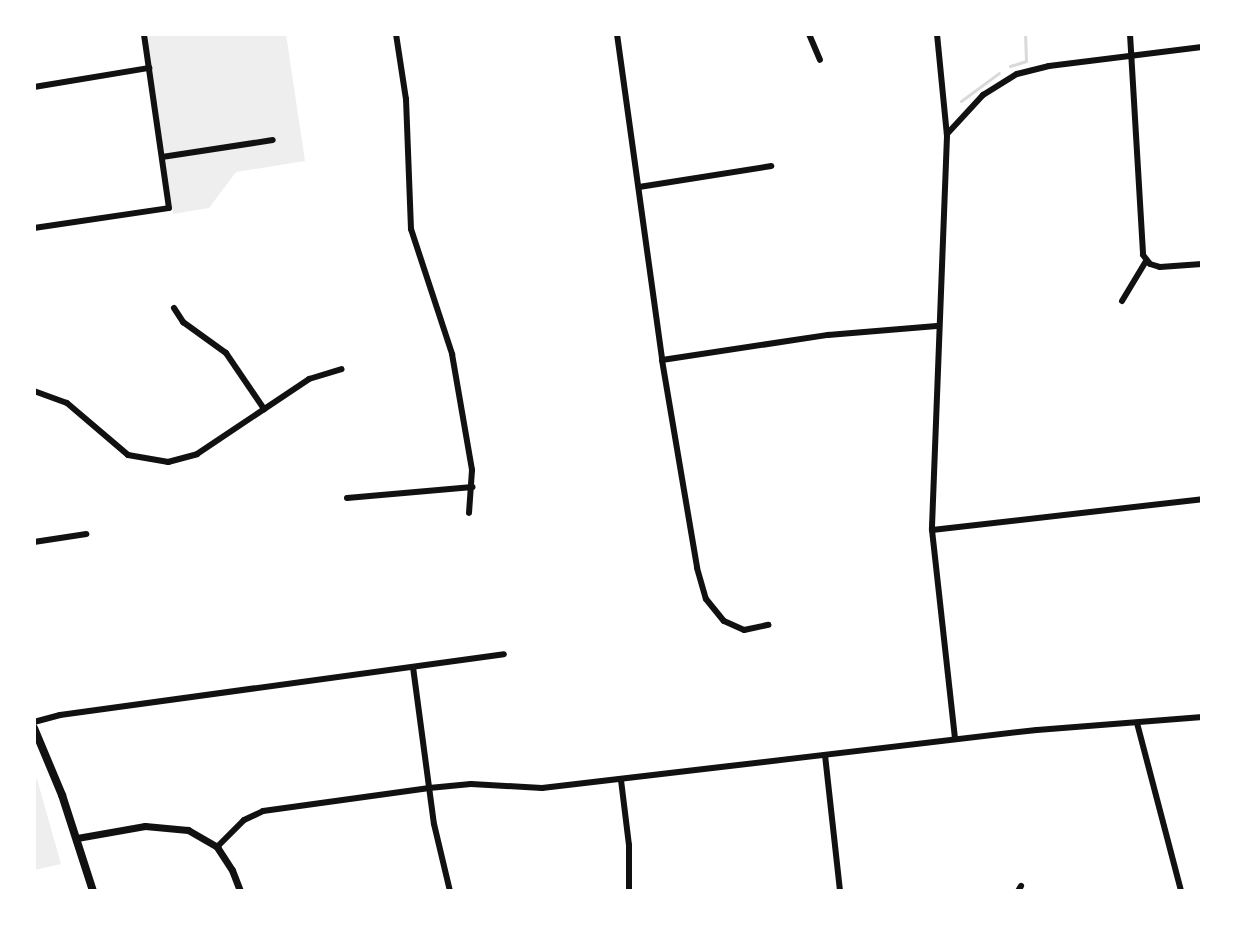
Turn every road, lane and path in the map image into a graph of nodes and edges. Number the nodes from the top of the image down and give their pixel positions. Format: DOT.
graph roads {
  1 [pos="144,34"];
  2 [pos="396,34"];
  3 [pos="617,34"];
  4 [pos="809,34"];
  5 [pos="937,34"];
  6 [pos="1130,34"];
  7 [pos="1202,47"];
  8 [pos="1131,55"];
  9 [pos="820,60"];
  10 [pos="149,68"];
  11 [pos="34,87"];
  12 [pos="947,136"];
  13 [pos="273,140"];
  14 [pos="162,157"];
  15 [pos="771,166"];
  16 [pos="639,187"];
  17 [pos="34,228"];
  18 [pos="1146,261"];
  19 [pos="1202,264"];
  20 [pos="1122,301"];
  21 [pos="174,308"];
  22 [pos="937,326"];
  23 [pos="662,360"];
  24 [pos="342,369"];
  25 [pos="34,391"];
  26 [pos="264,409"];
  27 [pos="473,487"];
  28 [pos="347,498"];
  29 [pos="1202,499"];
  30 [pos="469,513"];
  31 [pos="932,530"];
  32 [pos="86,534"];
  33 [pos="34,542"];
  34 [pos="768,625"];
  35 [pos="504,654"];
  36 [pos="413,667"];
  37 [pos="1202,717"];
  38 [pos="34,722"];
  39 [pos="1137,723"];
  40 [pos="34,728"];
  41 [pos="955,739"];
  42 [pos="825,755"];
  43 [pos="621,780"];
  44 [pos="429,788"];
  45 [pos="77,838"];
  46 [pos="217,847"];
  47 [pos="93,891"];
  48 [pos="240,891"];
  49 [pos="450,891"];
  50 [pos="629,891"];
  51 [pos="840,891"];
  52 [pos="1181,891"];
  1 -- 10 [label="street"];
  2 -- 27 [label="street"];
  3 -- 16 [label="street"];
  4 -- 9 [label="street"];
  5 -- 12 [label="street"];
  6 -- 8 [label="street"];
  7 -- 8 [label="street"];
  8 -- 12 [label="street"];
  8 -- 18 [label="street"];
  10 -- 11 [label="street"];
  10 -- 14 [label="street"];
  12 -- 22 [label="street"];
  13 -- 14 [label="street"];
  14 -- 17 [label="street"];
  15 -- 16 [label="street"];
  16 -- 23 [label="street"];
  18 -- 19 [label="street"];
  18 -- 20 [label="street"];
  21 -- 26 [label="street"];
  22 -- 23 [label="street"];
  22 -- 31 [label="street"];
  23 -- 34 [label="street"];
  24 -- 26 [label="street"];
  25 -- 26 [label="street"];
  27 -- 28 [label="street"];
  27 -- 30 [label="street"];
  29 -- 31 [label="street"];
  31 -- 41 [label="street"];
  32 -- 33 [label="street"];
  35 -- 36 [label="street"];
  36 -- 38 [label="street"];
  36 -- 44 [label="street"];
  37 -- 39 [label="street"];
  39 -- 41 [label="street"];
  39 -- 52 [label="street"];
  40 -- 45 [label="main road"];
  41 -- 42 [label="street"];
  42 -- 43 [label="street"];
  42 -- 51 [label="street"];
  43 -- 44 [label="street"];
  43 -- 50 [label="street"];
  44 -- 46 [label="street"];
  44 -- 49 [label="street"];
  45 -- 46 [label="street"];
  45 -- 47 [label="main road"];
  46 -- 48 [label="street"];
}
